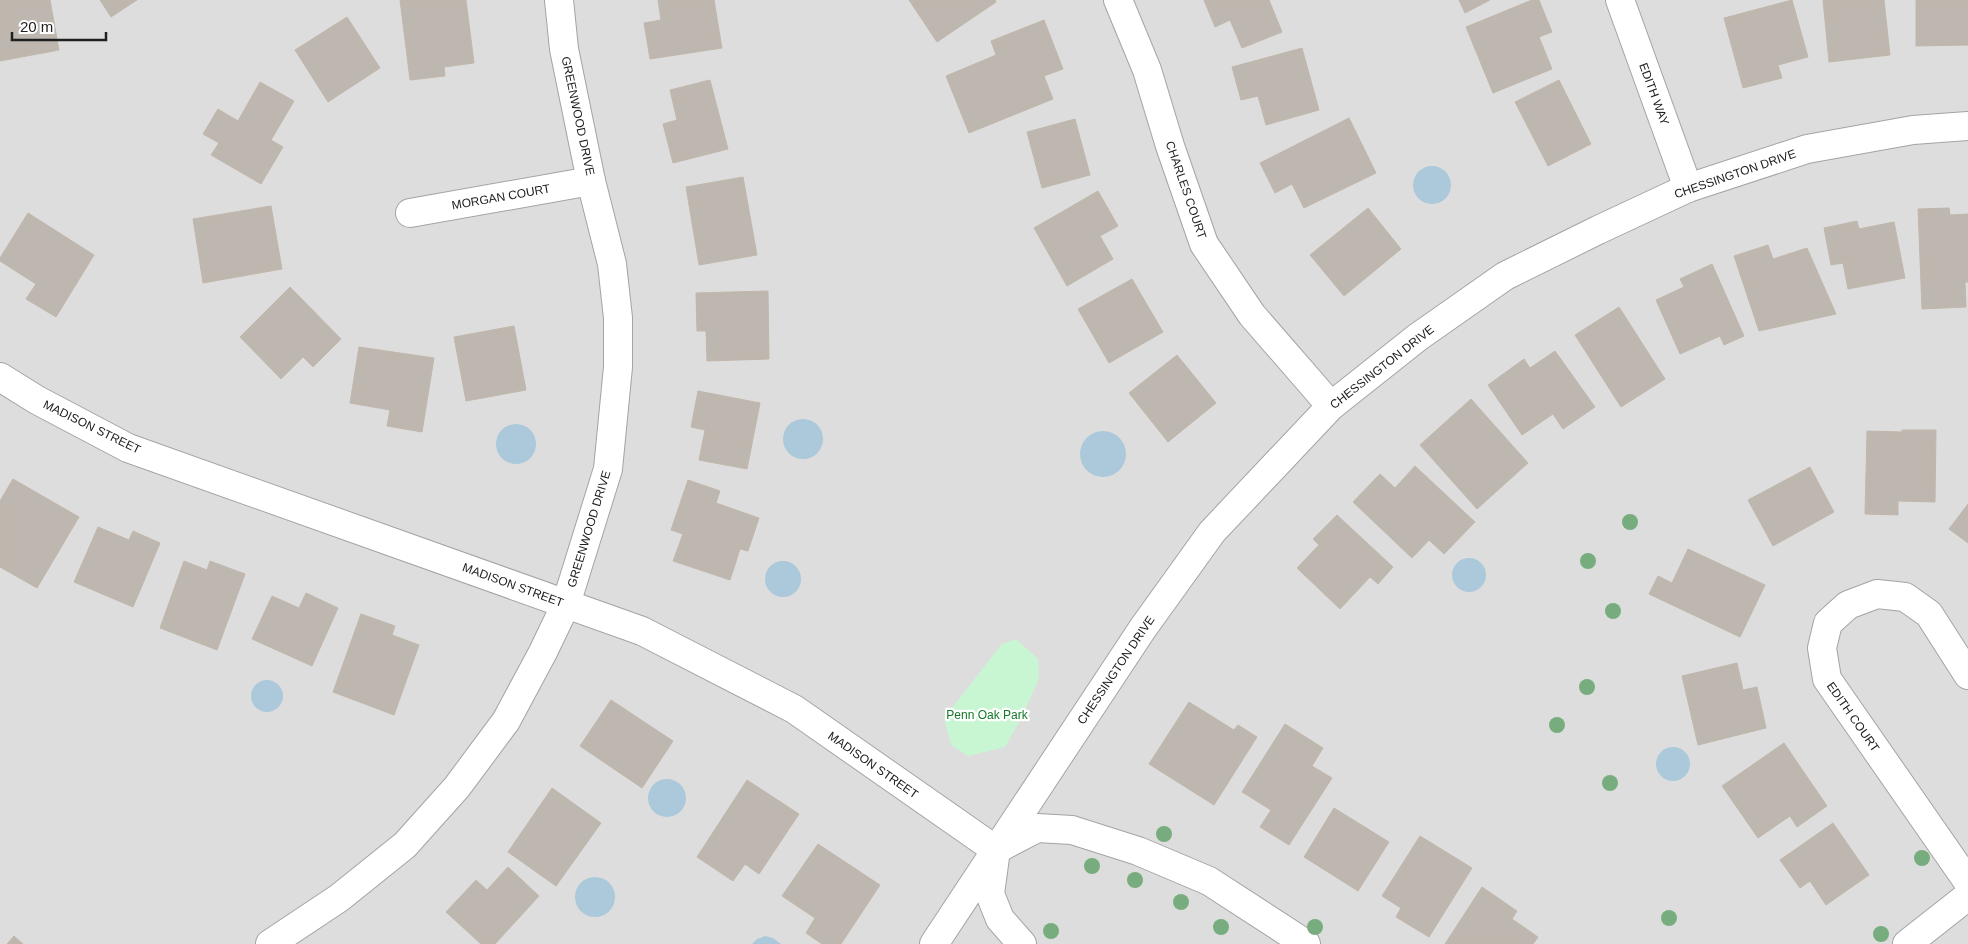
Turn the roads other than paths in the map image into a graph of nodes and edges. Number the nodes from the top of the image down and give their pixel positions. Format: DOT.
graph roads {
  1 [pos="559,0"];
  2 [pos="1118,0"];
  3 [pos="1620,0"];
  4 [pos="1968,126"];
  5 [pos="591,182"];
  6 [pos="1688,188"];
  7 [pos="410,213"];
  8 [pos="0,377"];
  9 [pos="1331,406"];
  10 [pos="566,604"];
  11 [pos="1968,675"];
  12 [pos="996,850"];
  13 [pos="1968,882"];
  14 [pos="1968,896"];
  15 [pos="270,944"];
  16 [pos="934,944"];
  17 [pos="1022,944"];
  18 [pos="1306,944"];
  19 [pos="1907,944"];
  1 -- 5 [label="street, GREENWOOD DRIVE"];
  2 -- 9 [label="street, CHARLES COURT"];
  3 -- 6 [label="street, EDITH WAY"];
  4 -- 6 [label="street, CHESSINGTON DRIVE"];
  5 -- 7 [label="street, MORGAN COURT"];
  5 -- 10 [label="street, GREENWOOD DRIVE"];
  6 -- 9 [label="street, CHESSINGTON DRIVE"];
  8 -- 10 [label="street, MADISON STREET"];
  9 -- 12 [label="street, CHESSINGTON DRIVE"];
  10 -- 12 [label="street, MADISON STREET"];
  10 -- 15 [label="street, GREENWOOD DRIVE"];
  11 -- 13 [label="street, EDITH COURT"];
  12 -- 16 [label="street, CHESSINGTON DRIVE"];
  12 -- 17 [label="street"];
  12 -- 18 [label="street"];
  14 -- 19 [label="street"];
}
